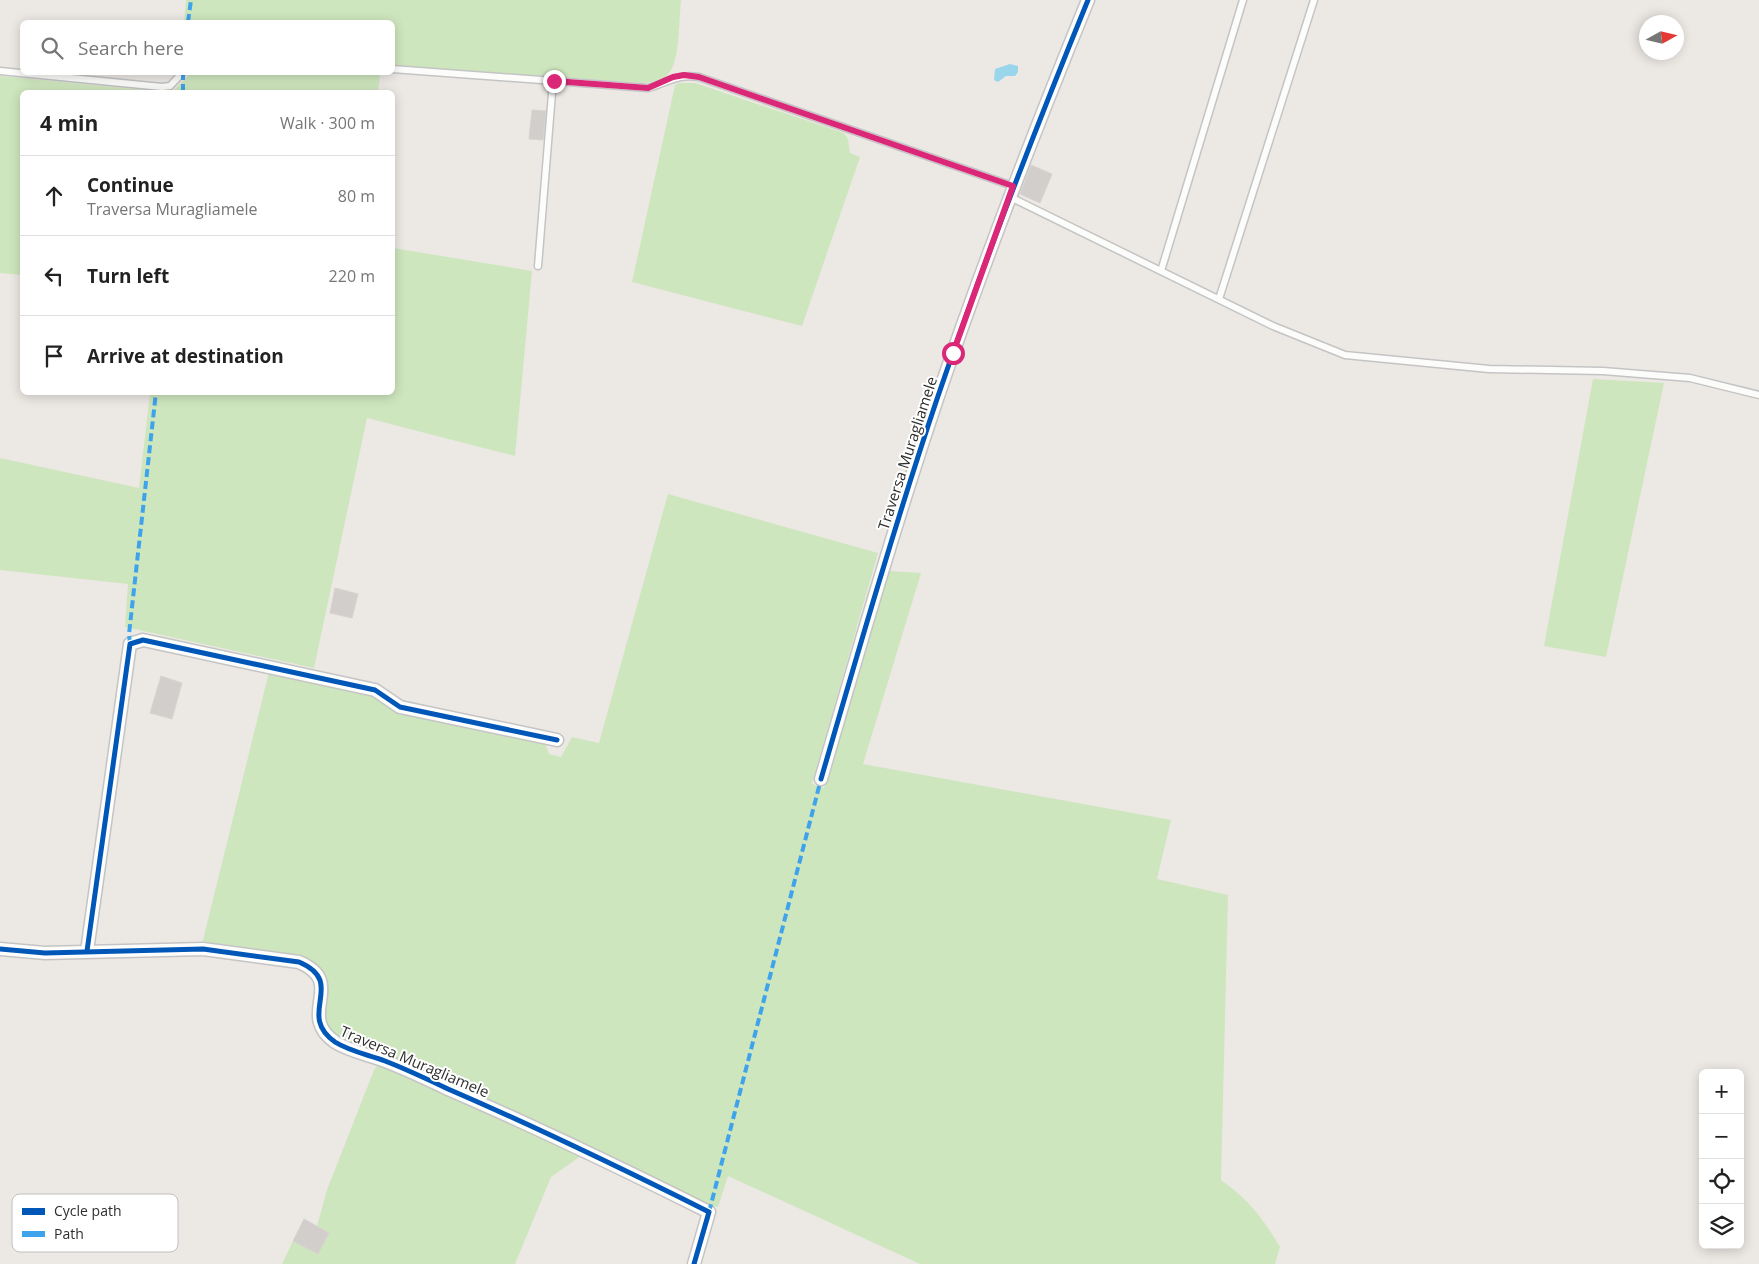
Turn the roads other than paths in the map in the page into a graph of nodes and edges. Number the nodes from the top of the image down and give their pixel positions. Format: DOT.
graph roads {
  1 [pos="1088,0"];
  2 [pos="1243,0"];
  3 [pos="1314,0"];
  4 [pos="395,69"];
  5 [pos="0,71"];
  6 [pos="20,73"];
  7 [pos="40,75"];
  8 [pos="180,75"];
  9 [pos="554,81"];
  10 [pos="1011,191"];
  11 [pos="538,266"];
  12 [pos="1161,271"];
  13 [pos="1219,299"];
  14 [pos="1759,395"];
  15 [pos="557,740"];
  16 [pos="821,779"];
  17 [pos="0,949"];
  18 [pos="87,951"];
  19 [pos="694,1264"];
  1 -- 10 [label="street, Traversa Muragliamele"];
  2 -- 12 [label="lane"];
  3 -- 13 [label="lane"];
  4 -- 9 [label="lane"];
  5 -- 6 [label="lane"];
  7 -- 8 [label="lane"];
  9 -- 10 [label="lane"];
  9 -- 11 [label="lane"];
  10 -- 12 [label="lane"];
  10 -- 16 [label="street, Traversa Muragliamele"];
  12 -- 13 [label="lane"];
  13 -- 14 [label="lane"];
  15 -- 18 [label="street"];
  17 -- 18 [label="street, Traversa Muragliamele"];
  18 -- 19 [label="street, Traversa Muragliamele"];
}
